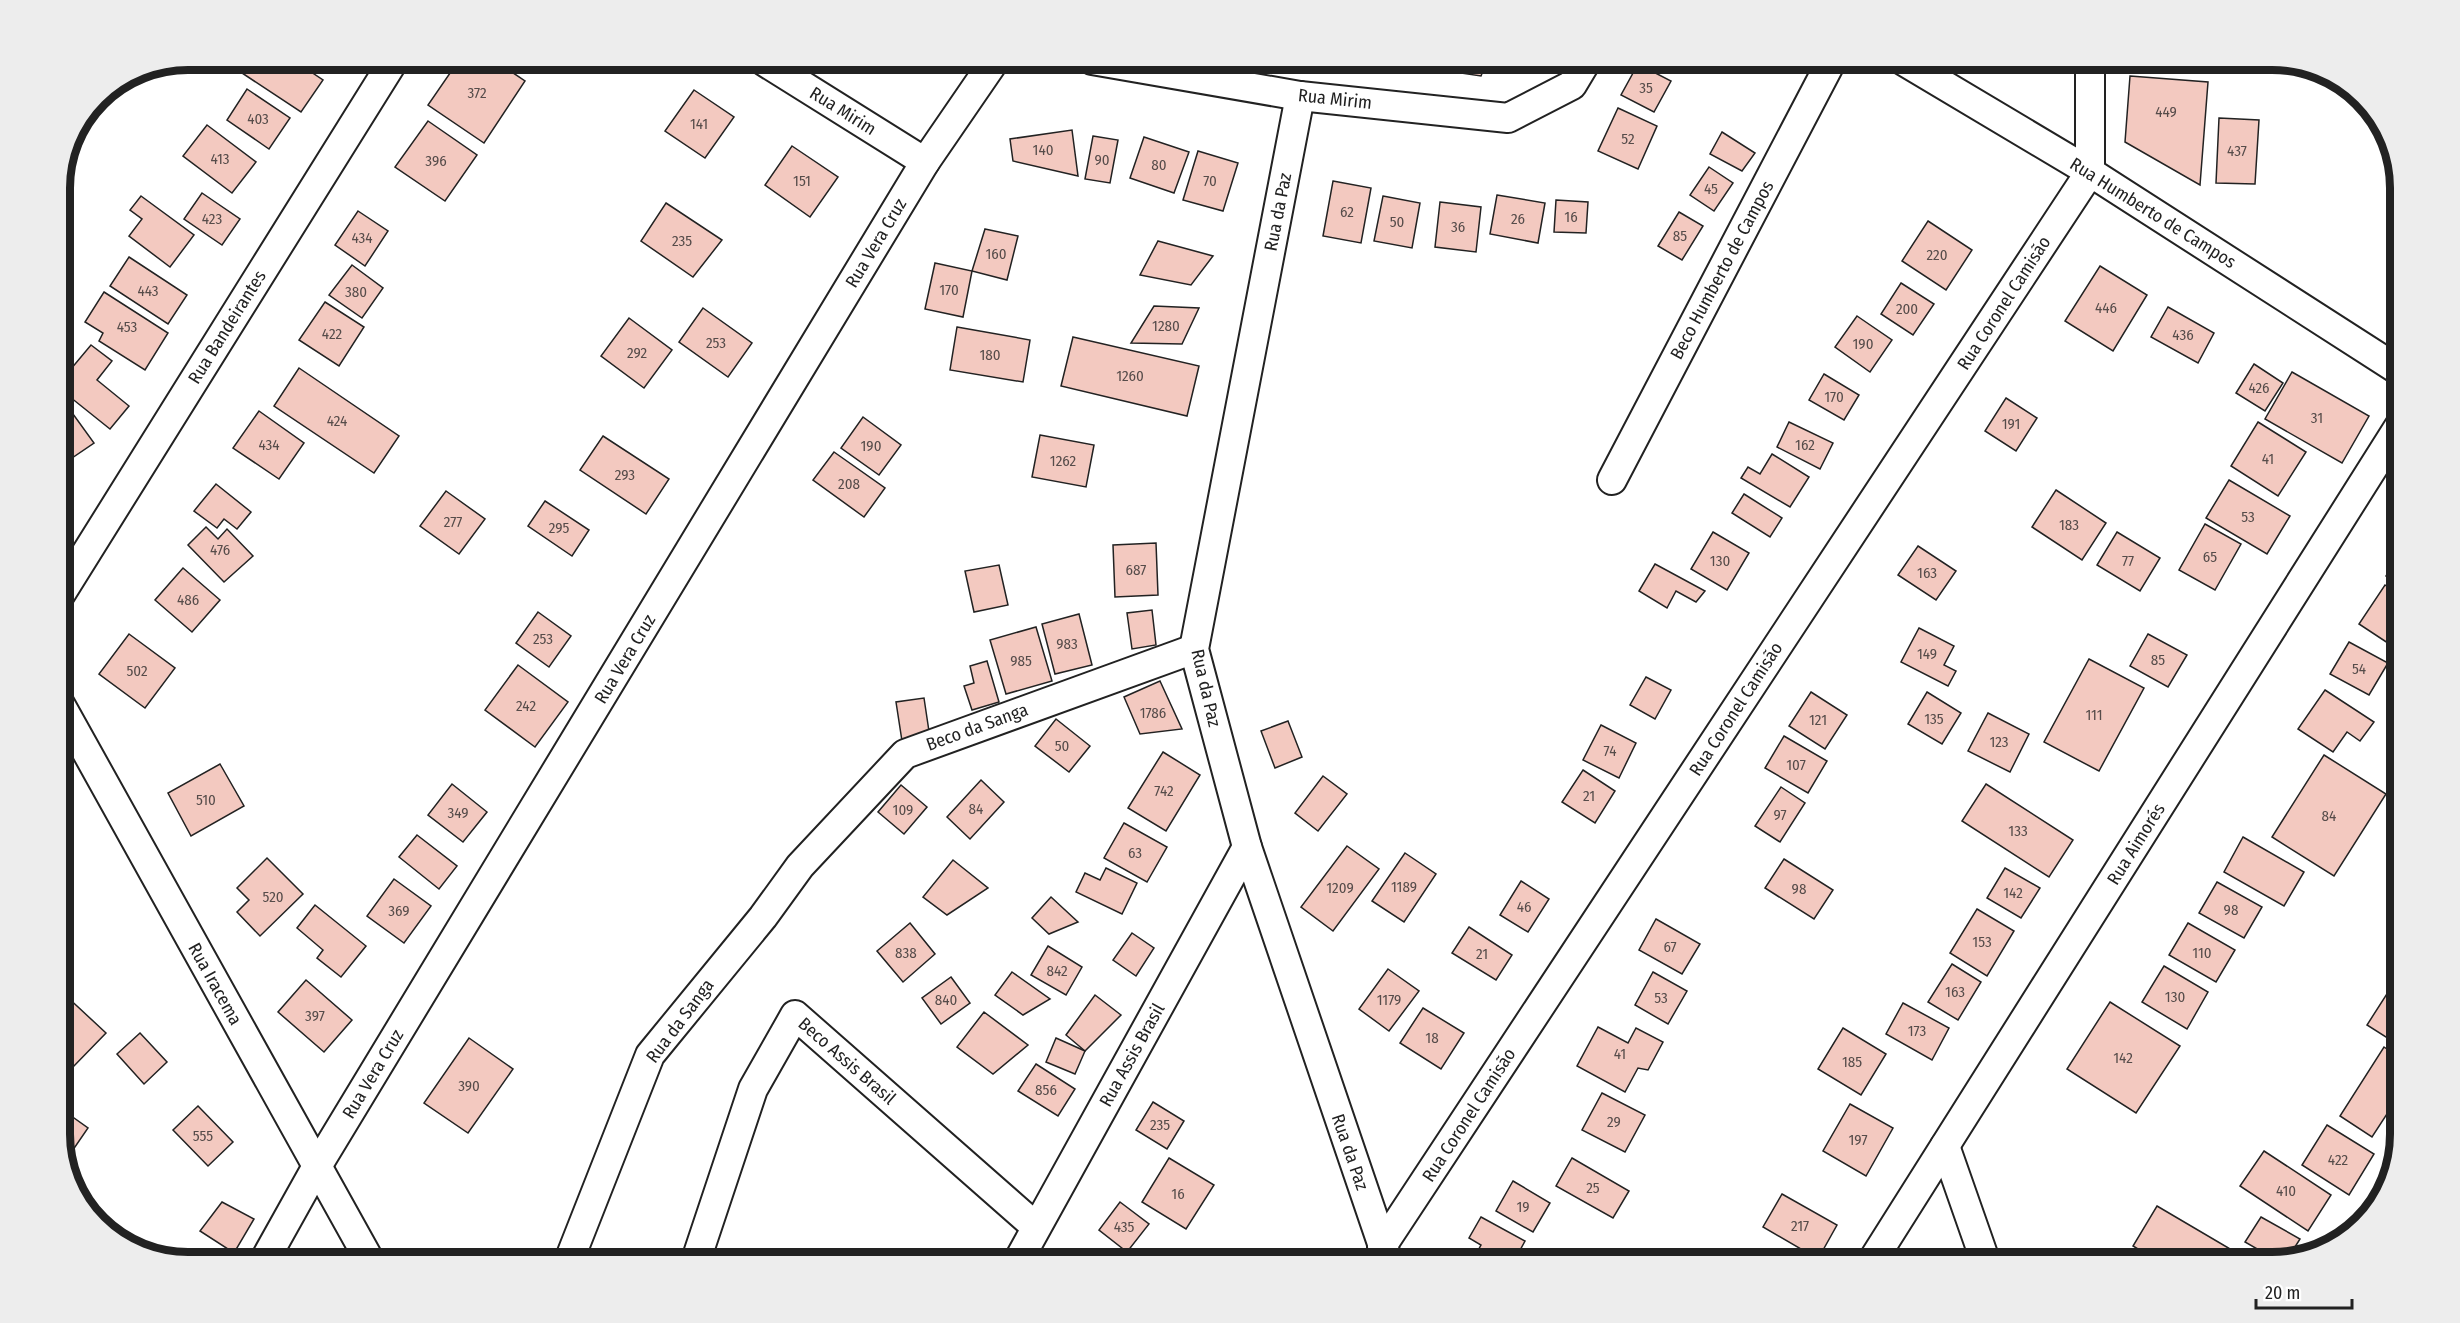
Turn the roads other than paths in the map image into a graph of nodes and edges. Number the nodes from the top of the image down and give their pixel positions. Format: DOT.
graph roads {
  1 [pos="1581,70"];
  2 [pos="1827,70"];
  3 [pos="1919,70"];
  4 [pos="2090,70"];
  5 [pos="387,71"];
  6 [pos="779,71"];
  7 [pos="988,71"];
  8 [pos="1153,71"];
  9 [pos="1300,96"];
  10 [pos="925,162"];
  11 [pos="2090,172"];
  12 [pos="2389,364"];
  13 [pos="2389,442"];
  14 [pos="1612,480"];
  15 [pos="71,577"];
  16 [pos="1194,649"];
  17 [pos="71,724"];
  18 [pos="1247,847"];
  19 [pos="800,866"];
  20 [pos="1945,1146"];
  21 [pos="316,1168"];
  22 [pos="1036,1227"];
  23 [pos="269,1252"];
  24 [pos="365,1252"];
  25 [pos="572,1252"];
  26 [pos="698,1252"];
  27 [pos="1023,1252"];
  28 [pos="1384,1252"];
  29 [pos="1386,1252"];
  30 [pos="1878,1252"];
  31 [pos="1982,1252"];
  1 -- 9 [label="street, Rua Mirim"];
  2 -- 14 [label="street, Beco Humberto de Campos"];
  3 -- 11 [label="street, Rua Humberto de Campos"];
  4 -- 11 [label="street"];
  5 -- 15 [label="street, Rua Bandeirantes"];
  6 -- 10 [label="street, Rua Mirim"];
  7 -- 10 [label="street, Rua Vera Cruz"];
  8 -- 9 [label="street, Rua Mirim"];
  9 -- 16 [label="street, Rua da Paz"];
  10 -- 21 [label="street, Rua Vera Cruz"];
  11 -- 12 [label="street, Rua Humberto de Campos"];
  11 -- 29 [label="street, Rua Coronel Camisão"];
  13 -- 20 [label="street, Rua Aimorés"];
  16 -- 18 [label="street, Rua da Paz"];
  16 -- 19 [label="street, Beco da Sanga"];
  17 -- 21 [label="street, Rua Iracema"];
  18 -- 22 [label="street, Rua Assis Brasil"];
  18 -- 28 [label="street, Rua da Paz"];
  19 -- 25 [label="street, Rua da Sanga"];
  20 -- 30 [label="street, Rua Aimorés"];
  20 -- 31 [label="street"];
  21 -- 23 [label="street, Rua Vera Cruz"];
  21 -- 24 [label="street, Rua Iracema"];
  22 -- 26 [label="street, Beco Assis Brasil"];
  22 -- 27 [label="street, Rua Assis Brasil"];
}
